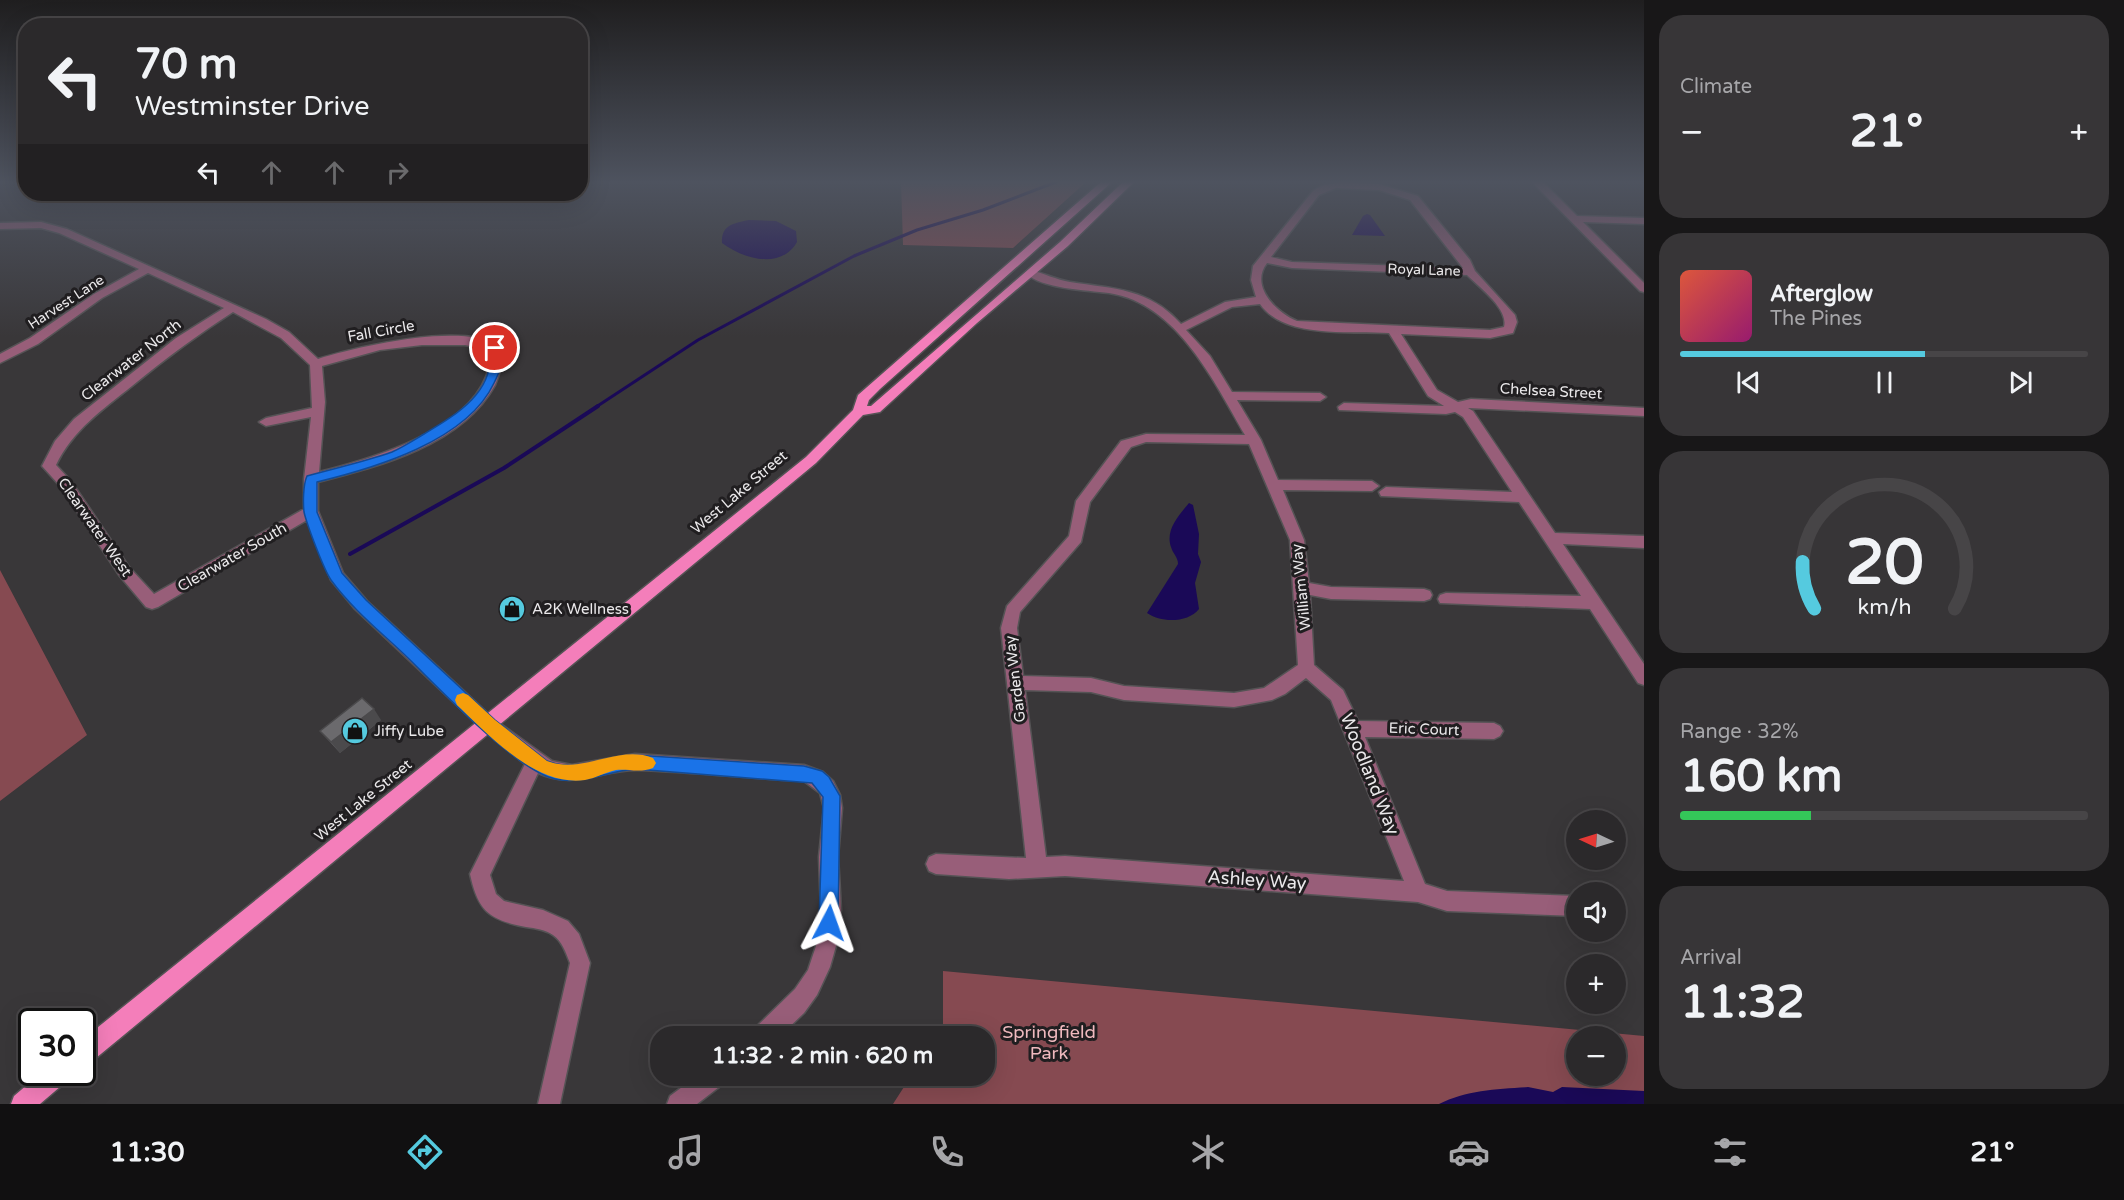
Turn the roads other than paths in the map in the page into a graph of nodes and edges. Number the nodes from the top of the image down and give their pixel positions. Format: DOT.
graph roads {
  1 [pos="66,234"];
  2 [pos="1049,234"];
  3 [pos="1073,234"];
  4 [pos="1285,234"];
  5 [pos="1443,234"];
  6 [pos="1589,234"];
  7 [pos="1265,259"];
  8 [pos="148,269"];
  9 [pos="1470,272"];
  10 [pos="1030,273"];
  11 [pos="1644,289"];
  12 [pos="1263,300"];
  13 [pos="233,307"];
  14 [pos="1179,329"];
  15 [pos="1393,330"];
  16 [pos="0,359"];
  17 [pos="316,364"];
  18 [pos="1229,396"];
  19 [pos="1320,397"];
  20 [pos="1457,406"];
  21 [pos="1344,407"];
  22 [pos="318,411"];
  23 [pos="859,412"];
  24 [pos="1644,412"];
  25 [pos="266,422"];
  26 [pos="1254,440"];
  27 [pos="57,449"];
  28 [pos="311,479"];
  29 [pos="1274,485"];
  30 [pos="1372,486"];
  31 [pos="1386,492"];
  32 [pos="1523,497"];
  33 [pos="311,512"];
  34 [pos="1552,538"];
  35 [pos="1644,542"];
  36 [pos="1302,588"];
  37 [pos="1424,595"];
  38 [pos="1446,599"];
  39 [pos="152,603"];
  40 [pos="1593,603"];
  41 [pos="1306,668"];
  42 [pos="1644,678"];
  43 [pos="1016,683"];
  44 [pos="489,725"];
  45 [pos="1353,729"];
  46 [pos="1494,731"];
  47 [pos="535,761"];
  48 [pos="936,864"];
  49 [pos="1037,866"];
  50 [pos="1418,892"];
  51 [pos="1566,906"];
  52 [pos="774,1026"];
  53 [pos="96,1044"];
  54 [pos="43,1086"];
  55 [pos="702,1086"];
  56 [pos="22,1104"];
  57 [pos="549,1104"];
  58 [pos="678,1104"];
  1 -- 8 [label="street"];
  2 -- 23 [label="main road, West Lake Street"];
  3 -- 10 [label="main road, West Lake Street"];
  4 -- 7 [label="street"];
  5 -- 9 [label="street"];
  6 -- 11 [label="street"];
  7 -- 9 [label="street, Royal Lane"];
  7 -- 12 [label="street"];
  8 -- 13 [label="street"];
  8 -- 16 [label="street, Harvest Lane"];
  9 -- 15 [label="street, Royal Lane"];
  10 -- 14 [label="street, William Way"];
  10 -- 23 [label="main road, West Lake Street"];
  12 -- 14 [label="street"];
  12 -- 15 [label="street, Royal Lane"];
  13 -- 17 [label="street"];
  13 -- 27 [label="street, Clearwater North"];
  14 -- 18 [label="street, William Way"];
  15 -- 20 [label="street"];
  17 -- 22 [label="street"];
  17 -- 28 [label="street, Fall Circle"];
  18 -- 19 [label="street"];
  18 -- 26 [label="street, William Way"];
  20 -- 21 [label="street"];
  20 -- 24 [label="street, Chelsea Street"];
  20 -- 32 [label="street"];
  22 -- 25 [label="street"];
  22 -- 28 [label="street"];
  23 -- 44 [label="main road, West Lake Street"];
  26 -- 29 [label="street, William Way"];
  26 -- 43 [label="street, Garden Way"];
  27 -- 39 [label="street, Clearwater West"];
  28 -- 33 [label="street"];
  29 -- 30 [label="street"];
  29 -- 36 [label="street, William Way"];
  31 -- 32 [label="street"];
  32 -- 34 [label="street"];
  33 -- 39 [label="street, Clearwater South"];
  33 -- 44 [label="street"];
  34 -- 35 [label="street"];
  34 -- 40 [label="street"];
  36 -- 37 [label="street"];
  36 -- 41 [label="street, William Way"];
  38 -- 40 [label="street"];
  40 -- 42 [label="street"];
  41 -- 43 [label="street"];
  41 -- 45 [label="street, Woodland Way"];
  43 -- 49 [label="street, Garden Way"];
  44 -- 47 [label="street"];
  44 -- 53 [label="main road, West Lake Street"];
  45 -- 46 [label="street, Eric Court"];
  45 -- 50 [label="street, Woodland Way"];
  47 -- 52 [label="street"];
  47 -- 57 [label="street"];
  48 -- 49 [label="street, Ashley Way"];
  49 -- 50 [label="street, Ashley Way"];
  50 -- 51 [label="street, Ashley Way"];
  54 -- 56 [label="main road"];
  55 -- 58 [label="street"];
}
